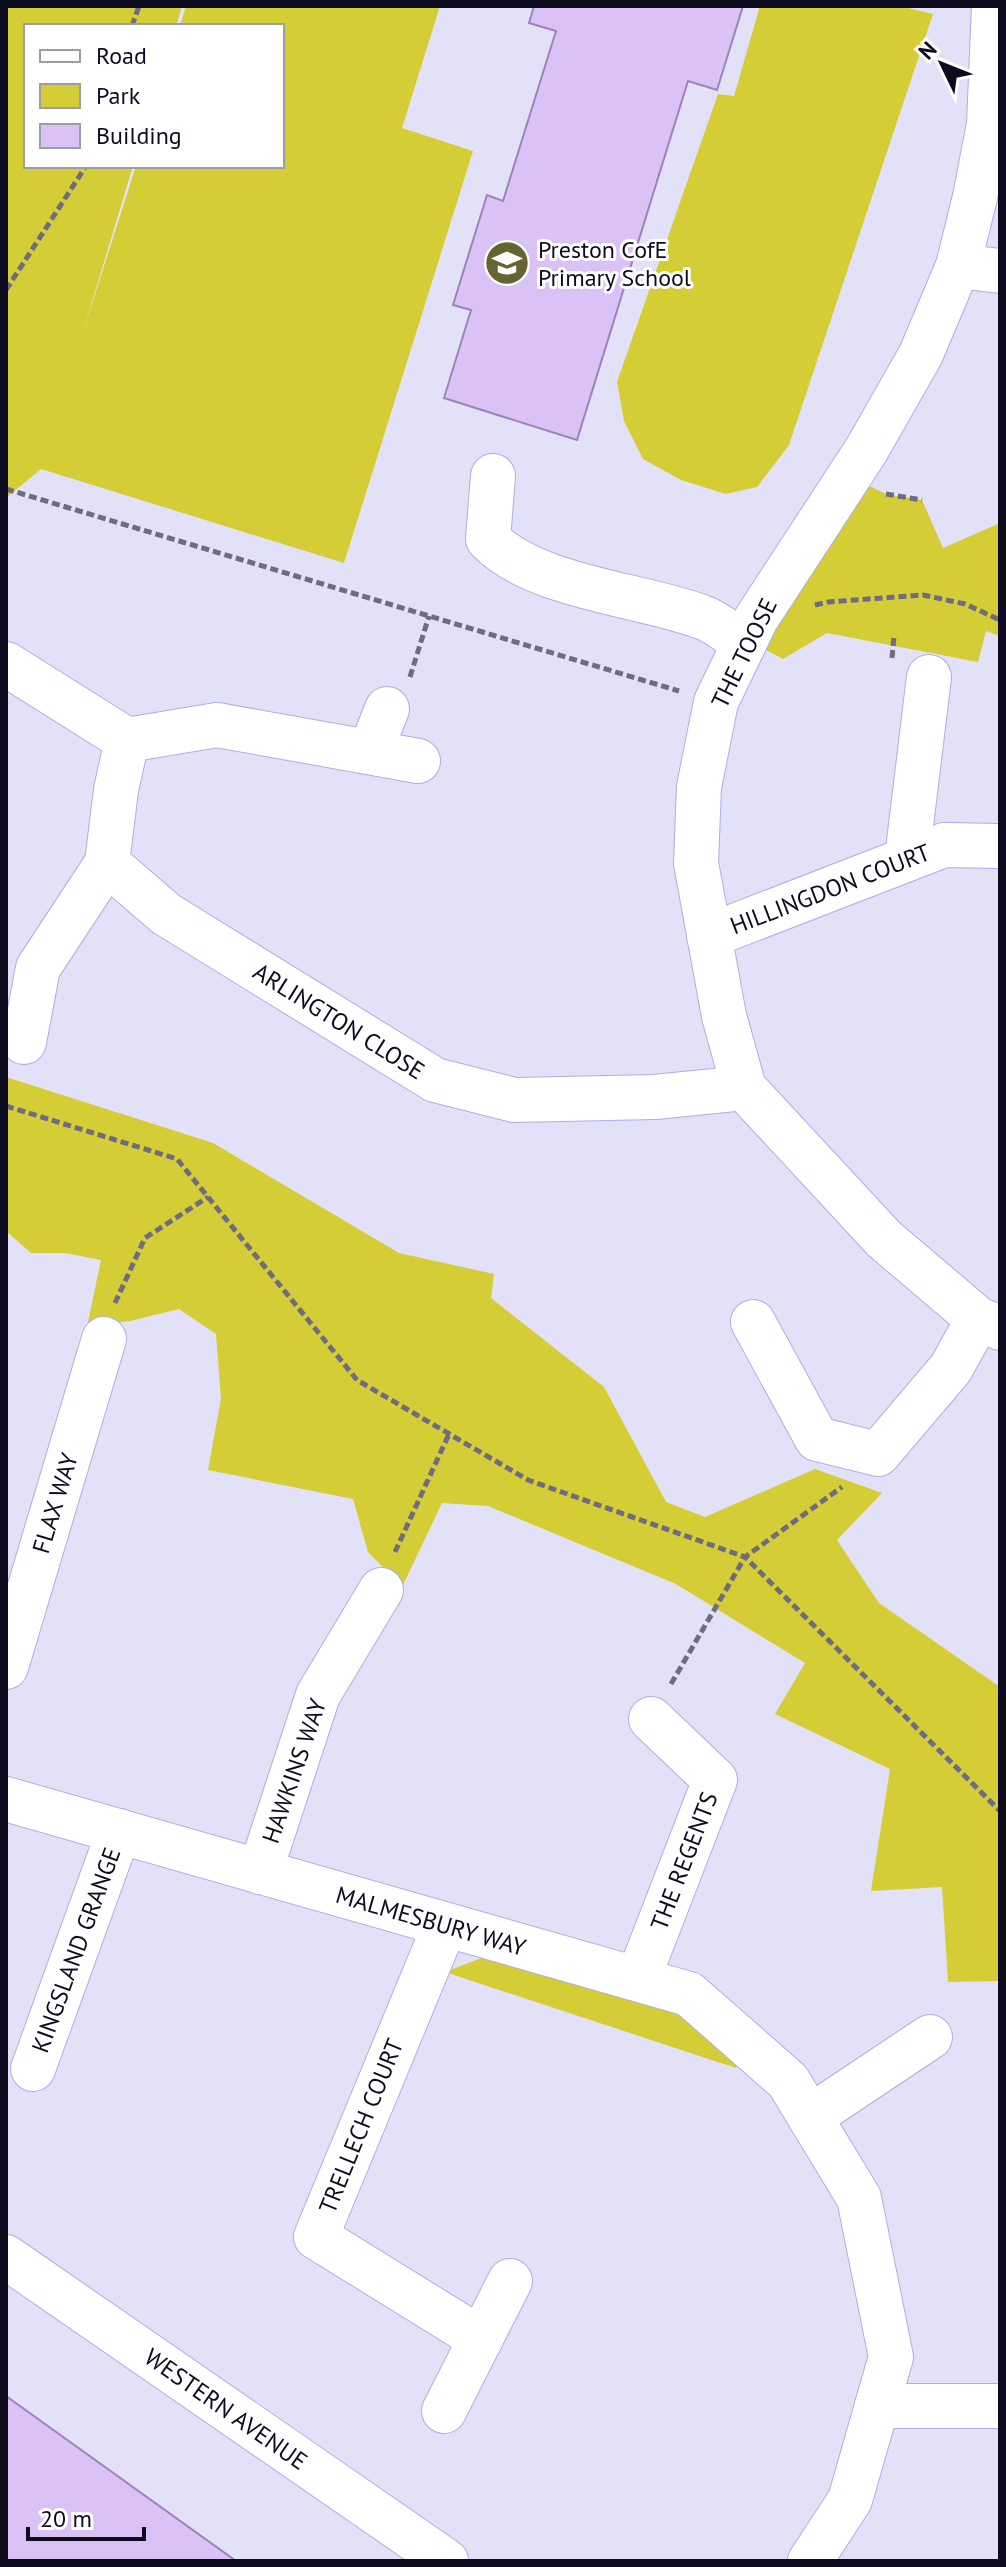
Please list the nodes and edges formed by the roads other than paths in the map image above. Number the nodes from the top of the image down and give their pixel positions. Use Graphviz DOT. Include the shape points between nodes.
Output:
graph roads {
  1 [pos="994,6"];
  2 [pos="979,269"];
  3 [pos="493,476"];
  4 [pos="750,631"];
  5 [pos="6,664"];
  6 [pos="929,677"];
  7 [pos="387,709"];
  8 [pos="127,740"];
  9 [pos="370,752"];
  10 [pos="418,761"];
  11 [pos="1000,846"];
  12 [pos="907,858"];
  13 [pos="107,863"];
  14 [pos="709,936"];
  15 [pos="22,978"];
  16 [pos="24,1042"];
  17 [pos="744,1088"];
  18 [pos="753,1322"];
  19 [pos="989,1323"];
  20 [pos="104,1339"];
  21 [pos="381,1590"];
  22 [pos="6,1667"];
  23 [pos="651,1719"];
  24 [pos="6,1799"];
  25 [pos="119,1831"];
  26 [pos="260,1872"];
  27 [pos="445,1925"];
  28 [pos="638,1979"];
  29 [pos="930,2037"];
  30 [pos="33,2069"];
  31 [pos="810,2117"];
  32 [pos="6,2257"];
  33 [pos="510,2281"];
  34 [pos="481,2339"];
  35 [pos="877,2406"];
  36 [pos="1000,2406"];
  37 [pos="444,2411"];
  38 [pos="446,2561"];
  39 [pos="810,2561"];
  1 -- 2 [label="street, THE TOOSE" via="989,124 975,197"];
  2 -- 4 [label="street, THE TOOSE"];
  3 -- 4 [label="street" via="488,539 503,555 619,596"];
  4 -- 14 [label="street, THE TOOSE" via="716,702 699,787 696,863"];
  5 -- 8 [label="street"];
  6 -- 12 [label="street"];
  7 -- 9 [label="street"];
  8 -- 9 [label="street" via="217,725"];
  8 -- 13 [label="street"];
  9 -- 10 [label="street"];
  11 -- 12 [label="street, HILLINGDON COURT" via="944,845"];
  12 -- 14 [label="street, HILLINGDON COURT"];
  13 -- 15 [label="street"];
  13 -- 17 [label="street, ARLINGTON CLOSE" via="166,914 435,1080 514,1100 655,1097"];
  14 -- 17 [label="street, THE TOOSE"];
  15 -- 16 [label="street"];
  17 -- 19 [label="street, THE TOOSE" via="884,1239"];
  18 -- 19 [label="street" via="817,1439 878,1454"];
  20 -- 22 [label="street, FLAX WAY"];
  21 -- 26 [label="street, HAWKINS WAY" via="318,1695"];
  23 -- 28 [label="street, THE REGENTS" via="715,1780"];
  24 -- 25 [label="street, MALMESBURY WAY"];
  25 -- 26 [label="street, MALMESBURY WAY"];
  25 -- 30 [label="street, KINGSLAND GRANGE"];
  26 -- 27 [label="street, MALMESBURY WAY"];
  27 -- 28 [label="street, MALMESBURY WAY"];
  27 -- 34 [label="street, TRELLECH COURT" via="316,2237"];
  28 -- 31 [label="street, MALMESBURY WAY" via="689,1994 788,2081"];
  29 -- 31 [label="street"];
  31 -- 35 [label="street, MALMESBURY WAY" via="859,2198 891,2357"];
  32 -- 38 [label="street, WESTERN AVENUE"];
  33 -- 34 [label="street"];
  34 -- 37 [label="street"];
  35 -- 36 [label="street"];
  35 -- 39 [label="street, MALMESBURY WAY" via="850,2500"];
}
